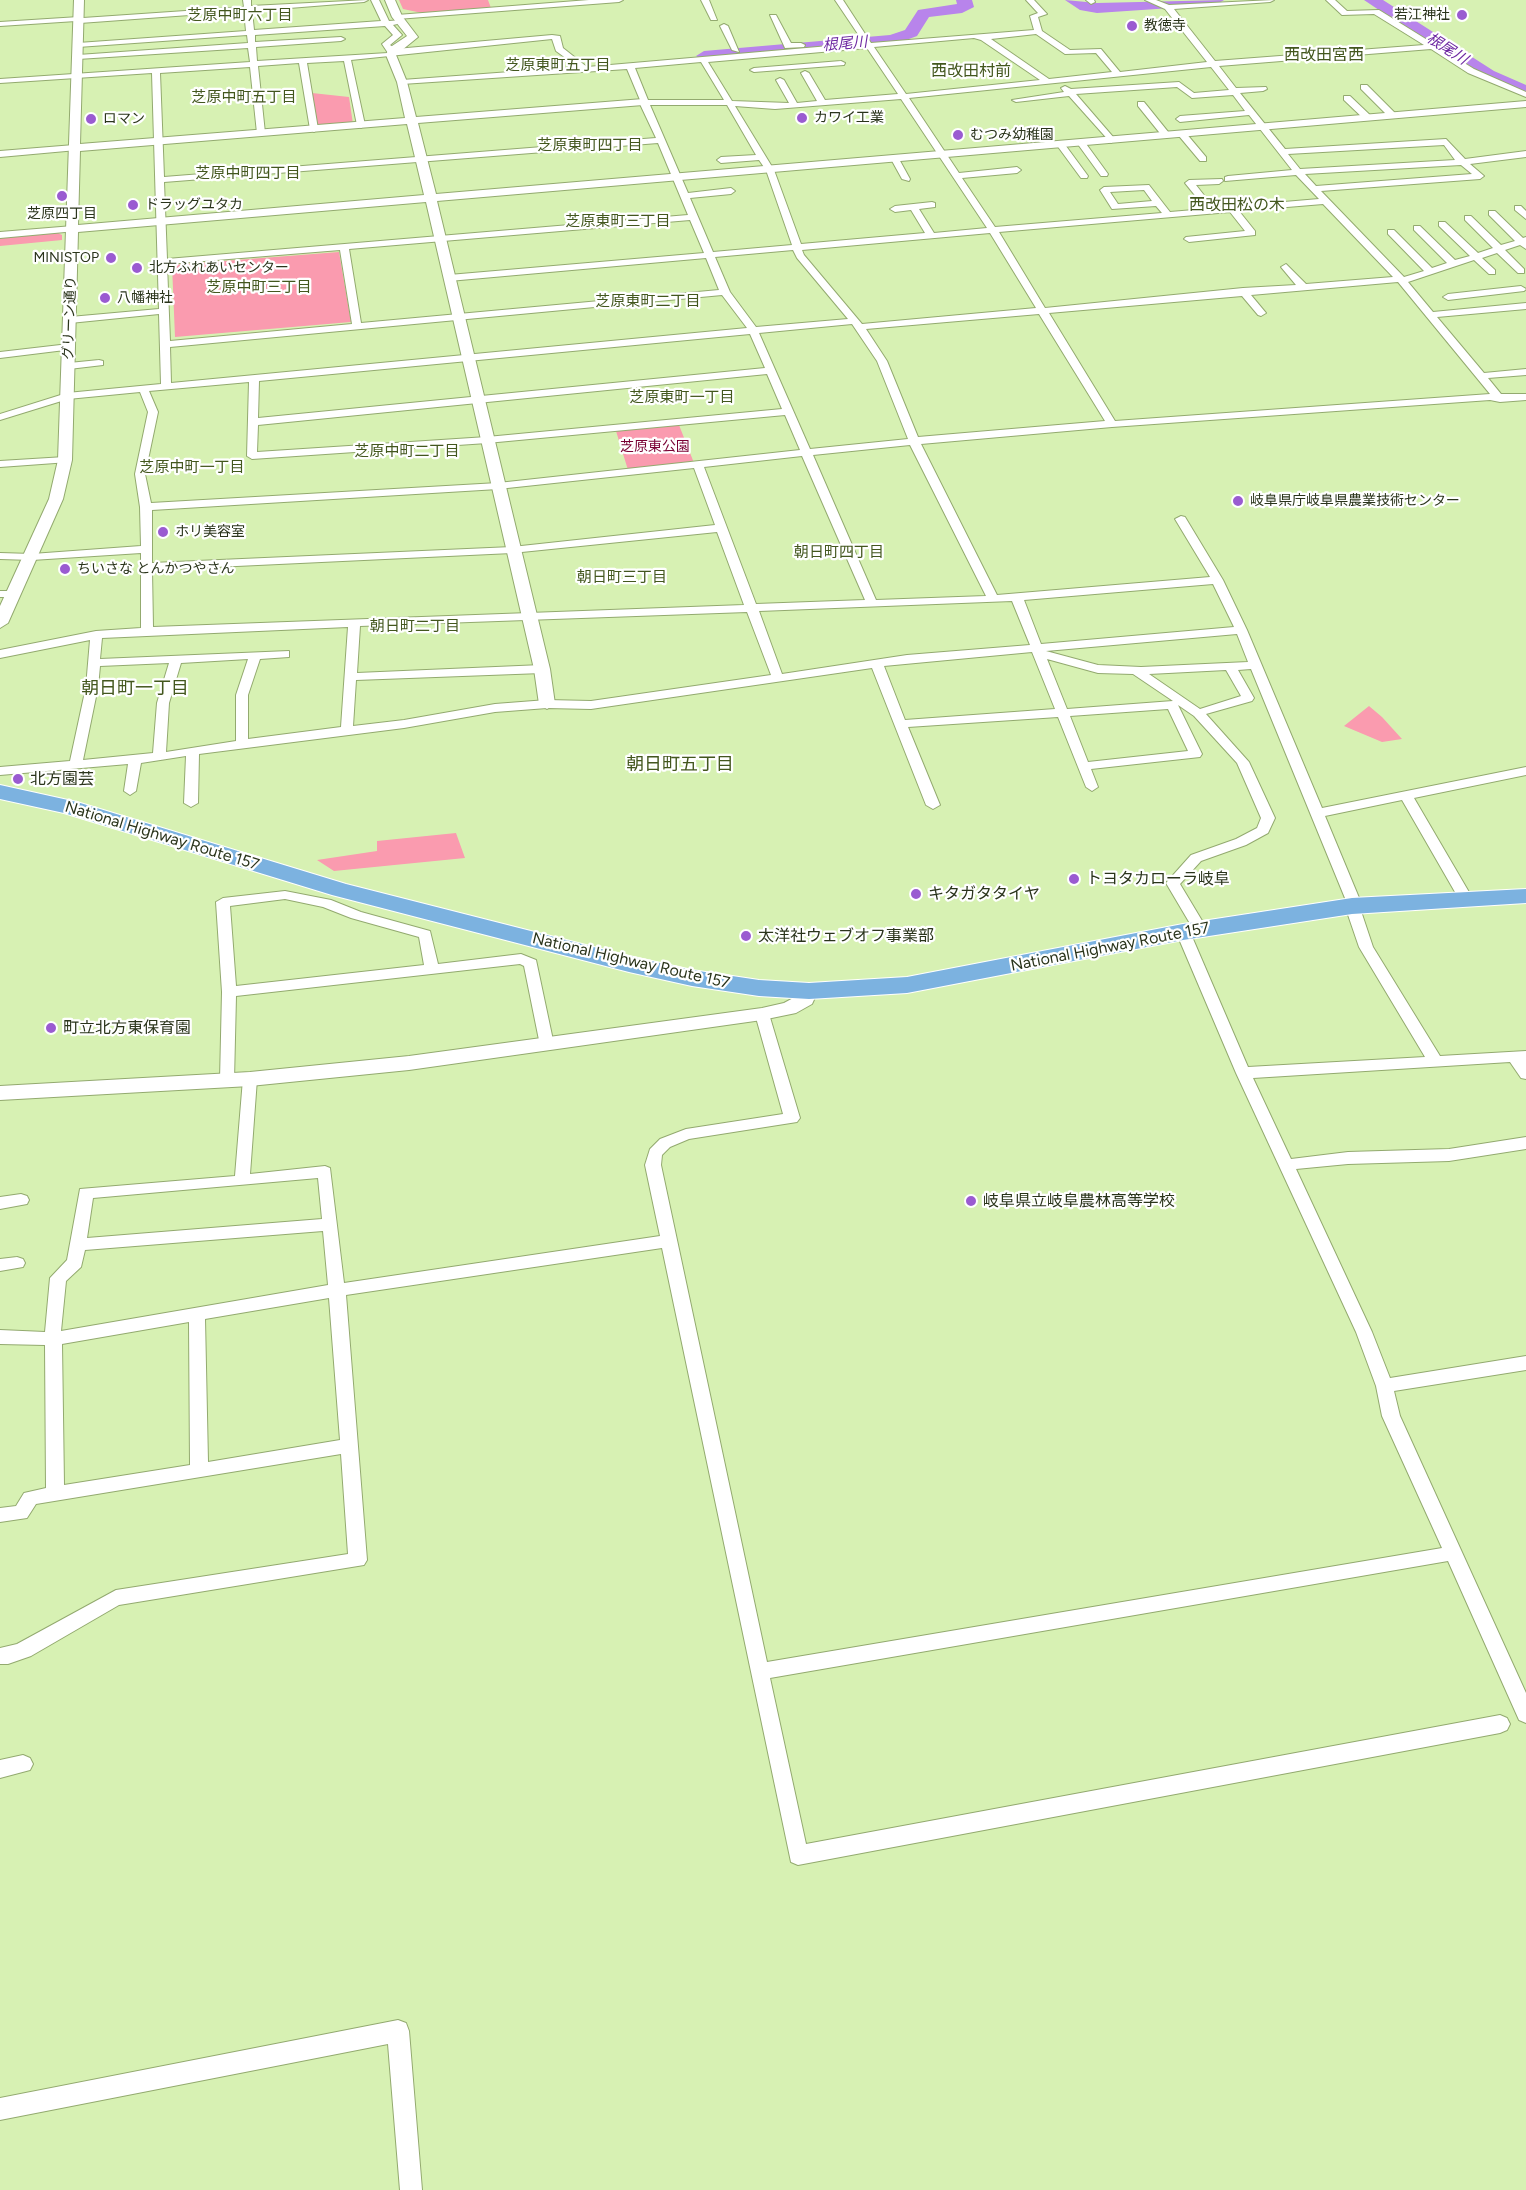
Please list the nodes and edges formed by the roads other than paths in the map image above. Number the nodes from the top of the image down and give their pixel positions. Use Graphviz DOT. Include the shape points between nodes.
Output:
graph roads {
  1 [pos="79,0"];
  2 [pos="364,0"];
  3 [pos="375,0"];
  4 [pos="390,0"];
  5 [pos="619,0"];
  6 [pos="705,0"];
  7 [pos="839,0"];
  8 [pos="1029,0"];
  9 [pos="1149,0"];
  10 [pos="1270,0"];
  11 [pos="1329,0"];
  12 [pos="578,2"];
  13 [pos="528,3"];
  14 [pos="247,5"];
  15 [pos="1168,7"];
  16 [pos="773,17"];
  17 [pos="714,18"];
  18 [pos="79,20"];
  19 [pos="395,20"];
  20 [pos="0,24"];
  21 [pos="724,26"];
  22 [pos="1038,32"];
  23 [pos="251,33"];
  24 [pos="984,38"];
  25 [pos="341,39"];
  26 [pos="868,42"];
  27 [pos="252,46"];
  28 [pos="788,46"];
  29 [pos="1432,47"];
  30 [pos="735,50"];
  31 [pos="802,50"];
  32 [pos="78,51"];
  33 [pos="718,51"];
  34 [pos="391,52"];
  35 [pos="347,58"];
  36 [pos="702,58"];
  37 [pos="303,61"];
  38 [pos="254,63"];
  39 [pos="841,63"];
  40 [pos="1213,64"];
  41 [pos="812,65"];
  42 [pos="630,66"];
  43 [pos="156,70"];
  44 [pos="754,70"];
  45 [pos="582,71"];
  46 [pos="805,74"];
  47 [pos="1119,75"];
  48 [pos="77,76"];
  49 [pos="780,80"];
  50 [pos="1050,80"];
  51 [pos="0,81"];
  52 [pos="402,82"];
  53 [pos="1364,87"];
  54 [pos="1263,89"];
  55 [pos="1233,92"];
  56 [pos="1071,93"];
  57 [pos="903,96"];
  58 [pos="1526,96"];
  59 [pos="1347,98"];
  60 [pos="1016,100"];
  61 [pos="644,102"];
  62 [pos="729,103"];
  63 [pos="822,103"];
  64 [pos="1141,104"];
  65 [pos="1526,104"];
  66 [pos="794,105"];
  67 [pos="1250,113"];
  68 [pos="1393,116"];
  69 [pos="1368,118"];
  70 [pos="1180,119"];
  71 [pos="411,120"];
  72 [pos="361,125"];
  73 [pos="1260,127"];
  74 [pos="314,129"];
  75 [pos="261,133"];
  76 [pos="1182,134"];
  77 [pos="1166,135"];
  78 [pos="659,140"];
  79 [pos="1111,140"];
  80 [pos="159,142"];
  81 [pos="1081,143"];
  82 [pos="1060,144"];
  83 [pos="74,148"];
  84 [pos="1281,152"];
  85 [pos="1454,153"];
  86 [pos="0,154"];
  87 [pos="943,154"];
  88 [pos="1526,154"];
  89 [pos="763,157"];
  90 [pos="420,158"];
  91 [pos="895,159"];
  92 [pos="1203,159"];
  93 [pos="721,160"];
  94 [pos="1463,161"];
  95 [pos="1290,162"];
  96 [pos="770,170"];
  97 [pos="1017,170"];
  98 [pos="1298,172"];
  99 [pos="1104,174"];
  100 [pos="957,176"];
  101 [pos="1084,176"];
  102 [pos="676,178"];
  103 [pos="906,179"];
  104 [pos="159,180"];
  105 [pos="1313,189"];
  106 [pos="731,191"];
  107 [pos="683,196"];
  108 [pos="431,199"];
  109 [pos="1324,201"];
  110 [pos="1158,203"];
  111 [pos="932,205"];
  112 [pos="914,208"];
  113 [pos="1518,208"];
  114 [pos="895,209"];
  115 [pos="1233,210"];
  116 [pos="1213,212"];
  117 [pos="1492,213"];
  118 [pos="1169,216"];
  119 [pos="1526,216"];
  120 [pos="692,217"];
  121 [pos="1468,218"];
  122 [pos="161,222"];
  123 [pos="1442,224"];
  124 [pos="1417,228"];
  125 [pos="73,229"];
  126 [pos="994,232"];
  127 [pos="1391,232"];
  128 [pos="0,236"];
  129 [pos="932,237"];
  130 [pos="439,238"];
  131 [pos="1189,239"];
  132 [pos="1525,243"];
  133 [pos="344,246"];
  134 [pos="797,247"];
  135 [pos="1500,249"];
  136 [pos="710,255"];
  137 [pos="1476,257"];
  138 [pos="162,262"];
  139 [pos="1453,264"];
  140 [pos="1286,267"];
  141 [pos="1521,271"];
  142 [pos="1430,272"];
  143 [pos="1492,272"];
  144 [pos="449,278"];
  145 [pos="1401,280"];
  146 [pos="1302,286"];
  147 [pos="1521,289"];
  148 [pos="725,291"];
  149 [pos="1243,291"];
  150 [pos="1472,294"];
  151 [pos="1448,297"];
  152 [pos="1526,306"];
  153 [pos="1041,310"];
  154 [pos="1487,310"];
  155 [pos="164,311"];
  156 [pos="1261,313"];
  157 [pos="1429,315"];
  158 [pos="459,316"];
  159 [pos="70,320"];
  160 [pos="857,324"];
  161 [pos="357,326"];
  162 [pos="753,330"];
  163 [pos="164,345"];
  164 [pos="69,347"];
  165 [pos="0,355"];
  166 [pos="468,358"];
  167 [pos="99,363"];
  168 [pos="69,366"];
  169 [pos="769,371"];
  170 [pos="1526,372"];
  171 [pos="1481,376"];
  172 [pos="254,378"];
  173 [pos="166,386"];
  174 [pos="143,388"];
  175 [pos="67,396"];
  176 [pos="1526,398"];
  177 [pos="479,399"];
  178 [pos="1500,399"];
  179 [pos="788,412"];
  180 [pos="0,417"];
  181 [pos="252,422"];
  182 [pos="1112,424"];
  183 [pos="488,440"];
  184 [pos="914,441"];
  185 [pos="807,453"];
  186 [pos="65,460"];
  187 [pos="0,464"];
  188 [pos="698,465"];
  189 [pos="498,486"];
  190 [pos="146,507"];
  191 [pos="1181,519"];
  192 [pos="721,528"];
  193 [pos="146,549"];
  194 [pos="512,550"];
  195 [pos="0,556"];
  196 [pos="32,557"];
  197 [pos="146,567"];
  198 [pos="1217,580"];
  199 [pos="0,594"];
  200 [pos="14,594"];
  201 [pos="1017,598"];
  202 [pos="993,599"];
  203 [pos="872,603"];
  204 [pos="750,608"];
  205 [pos="530,616"];
  206 [pos="0,623"];
  207 [pos="354,623"];
  208 [pos="1241,630"];
  209 [pos="147,631"];
  210 [pos="96,635"];
  211 [pos="1038,649"];
  212 [pos="0,654"];
  213 [pos="285,654"];
  214 [pos="255,655"];
  215 [pos="176,659"];
  216 [pos="94,663"];
  217 [pos="876,664"];
  218 [pos="1255,664"];
  219 [pos="1230,666"];
  220 [pos="542,669"];
  221 [pos="1136,671"];
  222 [pos="350,677"];
  223 [pos="778,679"];
  224 [pos="547,704"];
  225 [pos="1062,711"];
  226 [pos="1198,713"];
  227 [pos="901,724"];
  228 [pos="347,729"];
  229 [pos="242,744"];
  230 [pos="193,751"];
  231 [pos="159,756"];
  232 [pos="135,760"];
  233 [pos="76,765"];
  234 [pos="1083,766"];
  235 [pos="0,771"];
  236 [pos="1526,771"];
  237 [pos="1092,788"];
  238 [pos="130,791"];
  239 [pos="0,792"];
  240 [pos="1407,797"];
  241 [pos="191,803"];
  242 [pos="933,805"];
  243 [pos="1319,813"];
  244 [pos="1526,896"];
  245 [pos="1466,900"];
  246 [pos="1354,905"];
  247 [pos="1191,931"];
  248 [pos="432,970"];
  249 [pos="809,991"];
  250 [pos="229,992"];
  251 [pos="762,1014"];
  252 [pos="547,1045"];
  253 [pos="1520,1057"];
  254 [pos="1436,1062"];
  255 [pos="1243,1074"];
  256 [pos="1526,1074"];
  257 [pos="250,1079"];
  258 [pos="227,1080"];
  259 [pos="0,1093"];
  260 [pos="1526,1143"];
  261 [pos="1285,1165"];
  262 [pos="242,1181"];
  263 [pos="21,1200"];
  264 [pos="0,1203"];
  265 [pos="330,1224"];
  266 [pos="670,1241"];
  267 [pos="78,1245"];
  268 [pos="17,1263"];
  269 [pos="0,1265"];
  270 [pos="337,1290"];
  271 [pos="197,1314"];
  272 [pos="0,1337"];
  273 [pos="53,1339"];
  274 [pos="1526,1363"];
  275 [pos="1384,1386"];
  276 [pos="349,1446"];
  277 [pos="199,1471"];
  278 [pos="55,1494"];
  279 [pos="0,1515"];
  280 [pos="1443,1555"];
  281 [pos="0,1656"];
  282 [pos="759,1672"];
  283 [pos="1526,1714"];
  284 [pos="1500,1724"];
  285 [pos="23,1764"];
  286 [pos="0,1770"];
  287 [pos="0,2109"];
  288 [pos="411,2190"];
  1 -- 18 [label="street, グリーン通り"];
  2 -- 14 [label="street"];
  3 -- 19 [label="street" via="381,16"];
  4 -- 19 [label="street"];
  5 -- 12 [label="street"];
  6 -- 17 [label="street"];
  7 -- 26 [label="street"];
  8 -- 22 [label="street" via="1043,14 1034,16"];
  9 -- 15 [label="street"];
  10 -- 15 [label="street"];
  11 -- 29 [label="street" via="1345,14 1376,12"];
  12 -- 13 [label="street"];
  13 -- 19 [label="street"];
  14 -- 18 [label="street"];
  14 -- 23 [label="street"];
  15 -- 40 [label="street"];
  16 -- 28 [label="street"];
  18 -- 20 [label="street"];
  18 -- 32 [label="street, グリーン通り"];
  19 -- 23 [label="street"];
  19 -- 34 [label="street" via="413,37"];
  21 -- 30 [label="street"];
  22 -- 24 [label="street"];
  22 -- 47 [label="street" via="1068,52 1098,51"];
  23 -- 27 [label="street"];
  23 -- 32 [label="street"];
  24 -- 26 [label="street"];
  24 -- 50 [label="street"];
  25 -- 27 [label="street"];
  26 -- 28 [label="street"];
  26 -- 31 [label="street"];
  26 -- 57 [label="street"];
  27 -- 32 [label="street"];
  27 -- 38 [label="street"];
  28 -- 30 [label="street"];
  29 -- 40 [label="street"];
  29 -- 58 [label="street" via="1471,71"];
  30 -- 33 [label="street"];
  31 -- 36 [label="street"];
  31 -- 41 [label="street"];
  32 -- 48 [label="street, グリーン通り"];
  34 -- 35 [label="street"];
  34 -- 45 [label="street" via="552,37 557,38 560,49"];
  34 -- 52 [label="street"];
  35 -- 37 [label="street"];
  35 -- 72 [label="street"];
  36 -- 42 [label="street"];
  36 -- 62 [label="street"];
  37 -- 38 [label="street"];
  37 -- 74 [label="street"];
  38 -- 43 [label="street"];
  38 -- 75 [label="street"];
  39 -- 41 [label="street"];
  40 -- 47 [label="street"];
  40 -- 55 [label="street"];
  41 -- 44 [label="street"];
  42 -- 45 [label="street"];
  42 -- 61 [label="street"];
  43 -- 48 [label="street"];
  43 -- 80 [label="street"];
  45 -- 52 [label="street"];
  46 -- 63 [label="street"];
  47 -- 50 [label="street"];
  48 -- 51 [label="street"];
  48 -- 83 [label="street, グリーン通り"];
  49 -- 66 [label="street"];
  50 -- 56 [label="street"];
  50 -- 57 [label="street"];
  52 -- 71 [label="street"];
  53 -- 68 [label="street"];
  54 -- 55 [label="street"];
  55 -- 56 [label="street" via="1192,96 1179,84"];
  55 -- 67 [label="street"];
  56 -- 60 [label="street"];
  56 -- 79 [label="street"];
  57 -- 63 [label="street"];
  57 -- 87 [label="street"];
  59 -- 69 [label="street"];
  61 -- 62 [label="street"];
  61 -- 71 [label="street"];
  61 -- 78 [label="street"];
  62 -- 66 [label="street"];
  62 -- 89 [label="street"];
  63 -- 66 [label="street"];
  64 -- 77 [label="street"];
  65 -- 68 [label="street"];
  67 -- 70 [label="street"];
  67 -- 73 [label="street"];
  68 -- 69 [label="street"];
  69 -- 73 [label="street"];
  71 -- 72 [label="street"];
  71 -- 90 [label="street"];
  72 -- 74 [label="street"];
  73 -- 76 [label="street"];
  73 -- 84 [label="street"];
  74 -- 75 [label="street"];
  75 -- 80 [label="street"];
  76 -- 77 [label="street"];
  76 -- 92 [label="street"];
  77 -- 79 [label="street"];
  78 -- 90 [label="street"];
  78 -- 102 [label="street"];
  79 -- 81 [label="street"];
  80 -- 83 [label="street"];
  80 -- 104 [label="street"];
  81 -- 82 [label="street"];
  81 -- 99 [label="street"];
  82 -- 87 [label="street"];
  82 -- 101 [label="street"];
  83 -- 86 [label="street"];
  83 -- 125 [label="street, グリーン通り"];
  84 -- 85 [label="street" via="1446,142"];
  84 -- 95 [label="street"];
  85 -- 94 [label="street"];
  85 -- 95 [label="street"];
  87 -- 91 [label="street"];
  87 -- 100 [label="street"];
  88 -- 94 [label="street"];
  89 -- 93 [label="street"];
  89 -- 96 [label="street"];
  90 -- 104 [label="street"];
  90 -- 108 [label="street"];
  91 -- 96 [label="street"];
  91 -- 103 [label="street"];
  94 -- 98 [label="street"];
  94 -- 105 [label="street" via="1480,176"];
  95 -- 98 [label="street"];
  96 -- 102 [label="street"];
  96 -- 134 [label="street"];
  97 -- 100 [label="street"];
  98 -- 105 [label="street"];
  98 -- 116 [label="street" via="1189,183"];
  100 -- 126 [label="street"];
  102 -- 107 [label="street"];
  102 -- 108 [label="street"];
  104 -- 122 [label="street"];
  105 -- 109 [label="street"];
  106 -- 107 [label="street"];
  107 -- 120 [label="street"];
  108 -- 122 [label="street"];
  108 -- 130 [label="street"];
  109 -- 115 [label="street"];
  109 -- 145 [label="street"];
  110 -- 110 [label="street" via="1146,187 1104,190 1115,207"];
  110 -- 118 [label="street"];
  111 -- 112 [label="street"];
  112 -- 114 [label="street"];
  112 -- 129 [label="street"];
  113 -- 119 [label="street"];
  115 -- 116 [label="street"];
  115 -- 131 [label="street" via="1252,233"];
  116 -- 118 [label="street"];
  117 -- 132 [label="street"];
  118 -- 126 [label="street"];
  120 -- 130 [label="street"];
  120 -- 136 [label="street"];
  121 -- 135 [label="street"];
  122 -- 125 [label="street"];
  122 -- 138 [label="street"];
  123 -- 137 [label="street"];
  124 -- 139 [label="street"];
  125 -- 128 [label="street"];
  125 -- 159 [label="street, グリーン通り"];
  126 -- 129 [label="street"];
  126 -- 153 [label="street"];
  127 -- 142 [label="street"];
  129 -- 134 [label="street"];
  130 -- 133 [label="street"];
  130 -- 144 [label="street"];
  132 -- 135 [label="street"];
  133 -- 138 [label="street"];
  133 -- 161 [label="street"];
  134 -- 136 [label="street"];
  134 -- 160 [label="street" via="800,256"];
  135 -- 137 [label="street"];
  135 -- 141 [label="street"];
  136 -- 144 [label="street"];
  136 -- 148 [label="street"];
  137 -- 139 [label="street"];
  137 -- 143 [label="street"];
  138 -- 155 [label="street"];
  139 -- 142 [label="street"];
  140 -- 146 [label="street"];
  142 -- 145 [label="street"];
  144 -- 158 [label="street"];
  145 -- 146 [label="street"];
  145 -- 157 [label="street"];
  146 -- 149 [label="street"];
  147 -- 150 [label="street"];
  148 -- 158 [label="street"];
  148 -- 162 [label="street"];
  149 -- 153 [label="street"];
  149 -- 156 [label="street"];
  150 -- 151 [label="street"];
  150 -- 154 [label="street"];
  152 -- 154 [label="street"];
  153 -- 160 [label="street"];
  153 -- 182 [label="street"];
  154 -- 157 [label="street"];
  155 -- 159 [label="street"];
  155 -- 163 [label="street"];
  157 -- 171 [label="street"];
  158 -- 161 [label="street"];
  158 -- 166 [label="street"];
  159 -- 164 [label="street, グリーン通り"];
  160 -- 162 [label="street"];
  160 -- 184 [label="street" via="882,361"];
  161 -- 163 [label="street"];
  162 -- 166 [label="street"];
  162 -- 169 [label="street"];
  163 -- 173 [label="street"];
  164 -- 165 [label="street"];
  164 -- 168 [label="street, グリーン通り"];
  166 -- 172 [label="street"];
  166 -- 177 [label="street"];
  167 -- 168 [label="street"];
  168 -- 175 [label="street, グリーン通り"];
  169 -- 177 [label="street"];
  169 -- 179 [label="street"];
  170 -- 171 [label="street"];
  171 -- 178 [label="street"];
  172 -- 173 [label="street"];
  172 -- 181 [label="street"];
  173 -- 174 [label="street"];
  174 -- 175 [label="street"];
  174 -- 190 [label="street" via="153,412 140,474"];
  175 -- 180 [label="street"];
  175 -- 186 [label="street, グリーン通り"];
  176 -- 178 [label="street"];
  177 -- 181 [label="street"];
  177 -- 183 [label="street"];
  178 -- 182 [label="street"];
  179 -- 183 [label="street"];
  179 -- 185 [label="street"];
  181 -- 183 [label="street" via="252,456"];
  182 -- 184 [label="street"];
  183 -- 189 [label="street"];
  184 -- 185 [label="street"];
  184 -- 202 [label="street"];
  185 -- 188 [label="street"];
  185 -- 203 [label="street"];
  186 -- 187 [label="street"];
  186 -- 196 [label="street, グリーン通り" via="56,500"];
  188 -- 189 [label="street"];
  188 -- 192 [label="street"];
  189 -- 190 [label="street"];
  189 -- 194 [label="street"];
  190 -- 193 [label="street"];
  191 -- 198 [label="street"];
  192 -- 194 [label="street"];
  192 -- 204 [label="street"];
  193 -- 196 [label="street"];
  193 -- 197 [label="street"];
  194 -- 197 [label="street"];
  194 -- 205 [label="street"];
  195 -- 196 [label="street"];
  196 -- 200 [label="street, グリーン通り"];
  197 -- 209 [label="street"];
  198 -- 201 [label="street"];
  198 -- 208 [label="street"];
  199 -- 200 [label="street"];
  200 -- 206 [label="street, グリーン通り"];
  201 -- 202 [label="street"];
  201 -- 211 [label="street"];
  202 -- 203 [label="street"];
  203 -- 204 [label="street"];
  204 -- 205 [label="street"];
  204 -- 223 [label="street"];
  205 -- 207 [label="street"];
  205 -- 220 [label="street"];
  207 -- 209 [label="street"];
  207 -- 222 [label="street"];
  208 -- 211 [label="street"];
  208 -- 218 [label="street"];
  209 -- 210 [label="street"];
  210 -- 212 [label="street"];
  210 -- 216 [label="street"];
  211 -- 217 [label="street"];
  211 -- 221 [label="street" via="1070,663"];
  211 -- 225 [label="street"];
  213 -- 214 [label="street"];
  214 -- 215 [label="street"];
  214 -- 229 [label="street" via="242,695"];
  215 -- 216 [label="street"];
  215 -- 231 [label="street" via="163,703"];
  216 -- 233 [label="street"];
  217 -- 223 [label="street"];
  217 -- 227 [label="street"];
  218 -- 219 [label="street"];
  218 -- 243 [label="street"];
  219 -- 221 [label="street"];
  219 -- 226 [label="street" via="1248,698"];
  220 -- 222 [label="street"];
  220 -- 224 [label="street"];
  221 -- 226 [label="street"];
  222 -- 228 [label="street"];
  223 -- 224 [label="street" via="591,705"];
  224 -- 228 [label="street"];
  225 -- 227 [label="street"];
  225 -- 234 [label="street"];
  225 -- 234 [label="street" via="1172,705 1196,754"];
  226 -- 247 [label="street" via="1243,762 1268,818 1263,830 1196,858 1173,883"];
  227 -- 242 [label="street"];
  228 -- 229 [label="street"];
  229 -- 230 [label="street"];
  230 -- 231 [label="street"];
  230 -- 241 [label="street"];
  231 -- 232 [label="street"];
  232 -- 233 [label="street"];
  232 -- 238 [label="street"];
  233 -- 235 [label="street"];
  234 -- 237 [label="street"];
  236 -- 240 [label="street"];
  239 -- 249 [label="highway, National Highway Route 157" via="69,807 340,890 628,964 759,988"];
  240 -- 243 [label="street"];
  240 -- 245 [label="street"];
  243 -- 246 [label="street"];
  244 -- 245 [label="highway, National Highway Route 157"];
  245 -- 246 [label="highway, National Highway Route 157"];
  246 -- 247 [label="highway, National Highway Route 157"];
  246 -- 254 [label="street" via="1366,947"];
  247 -- 249 [label="highway, National Highway Route 157" via="907,985"];
  247 -- 255 [label="street"];
  248 -- 250 [label="street"];
  248 -- 250 [label="street" via="425,934 326,903 275,896 223,902"];
  248 -- 252 [label="street" via="521,959 531,963"];
  249 -- 251 [label="street" via="805,1000 789,1008"];
  250 -- 258 [label="street"];
  251 -- 252 [label="street"];
  251 -- 266 [label="street" via="792,1118 686,1134 665,1143 655,1153 653,1165"];
  252 -- 257 [label="street"];
  253 -- 254 [label="street"];
  253 -- 256 [label="street"];
  254 -- 255 [label="street"];
  255 -- 261 [label="street"];
  257 -- 258 [label="street"];
  257 -- 262 [label="street"];
  258 -- 259 [label="street"];
  260 -- 261 [label="street" via="1449,1155 1348,1158"];
  261 -- 275 [label="street" via="1364,1332"];
  262 -- 265 [label="street" via="324,1172"];
  262 -- 267 [label="street" via="86,1193"];
  263 -- 264 [label="street"];
  265 -- 267 [label="street"];
  265 -- 270 [label="street"];
  266 -- 270 [label="street"];
  266 -- 282 [label="street"];
  267 -- 273 [label="street" via="75,1263 58,1278"];
  268 -- 269 [label="street"];
  270 -- 271 [label="street"];
  270 -- 276 [label="street"];
  271 -- 273 [label="street"];
  271 -- 277 [label="street"];
  272 -- 273 [label="street"];
  273 -- 278 [label="street"];
  274 -- 275 [label="street"];
  275 -- 283 [label="street" via="1391,1416"];
  276 -- 277 [label="street"];
  276 -- 281 [label="street" via="358,1560 116,1598 24,1650"];
  277 -- 278 [label="street"];
  278 -- 279 [label="street" via="30,1498 21,1513"];
  280 -- 282 [label="street"];
  282 -- 284 [label="street" via="798,1855"];
  285 -- 286 [label="street"];
  287 -- 288 [label="street" via="398,2031"];
}
